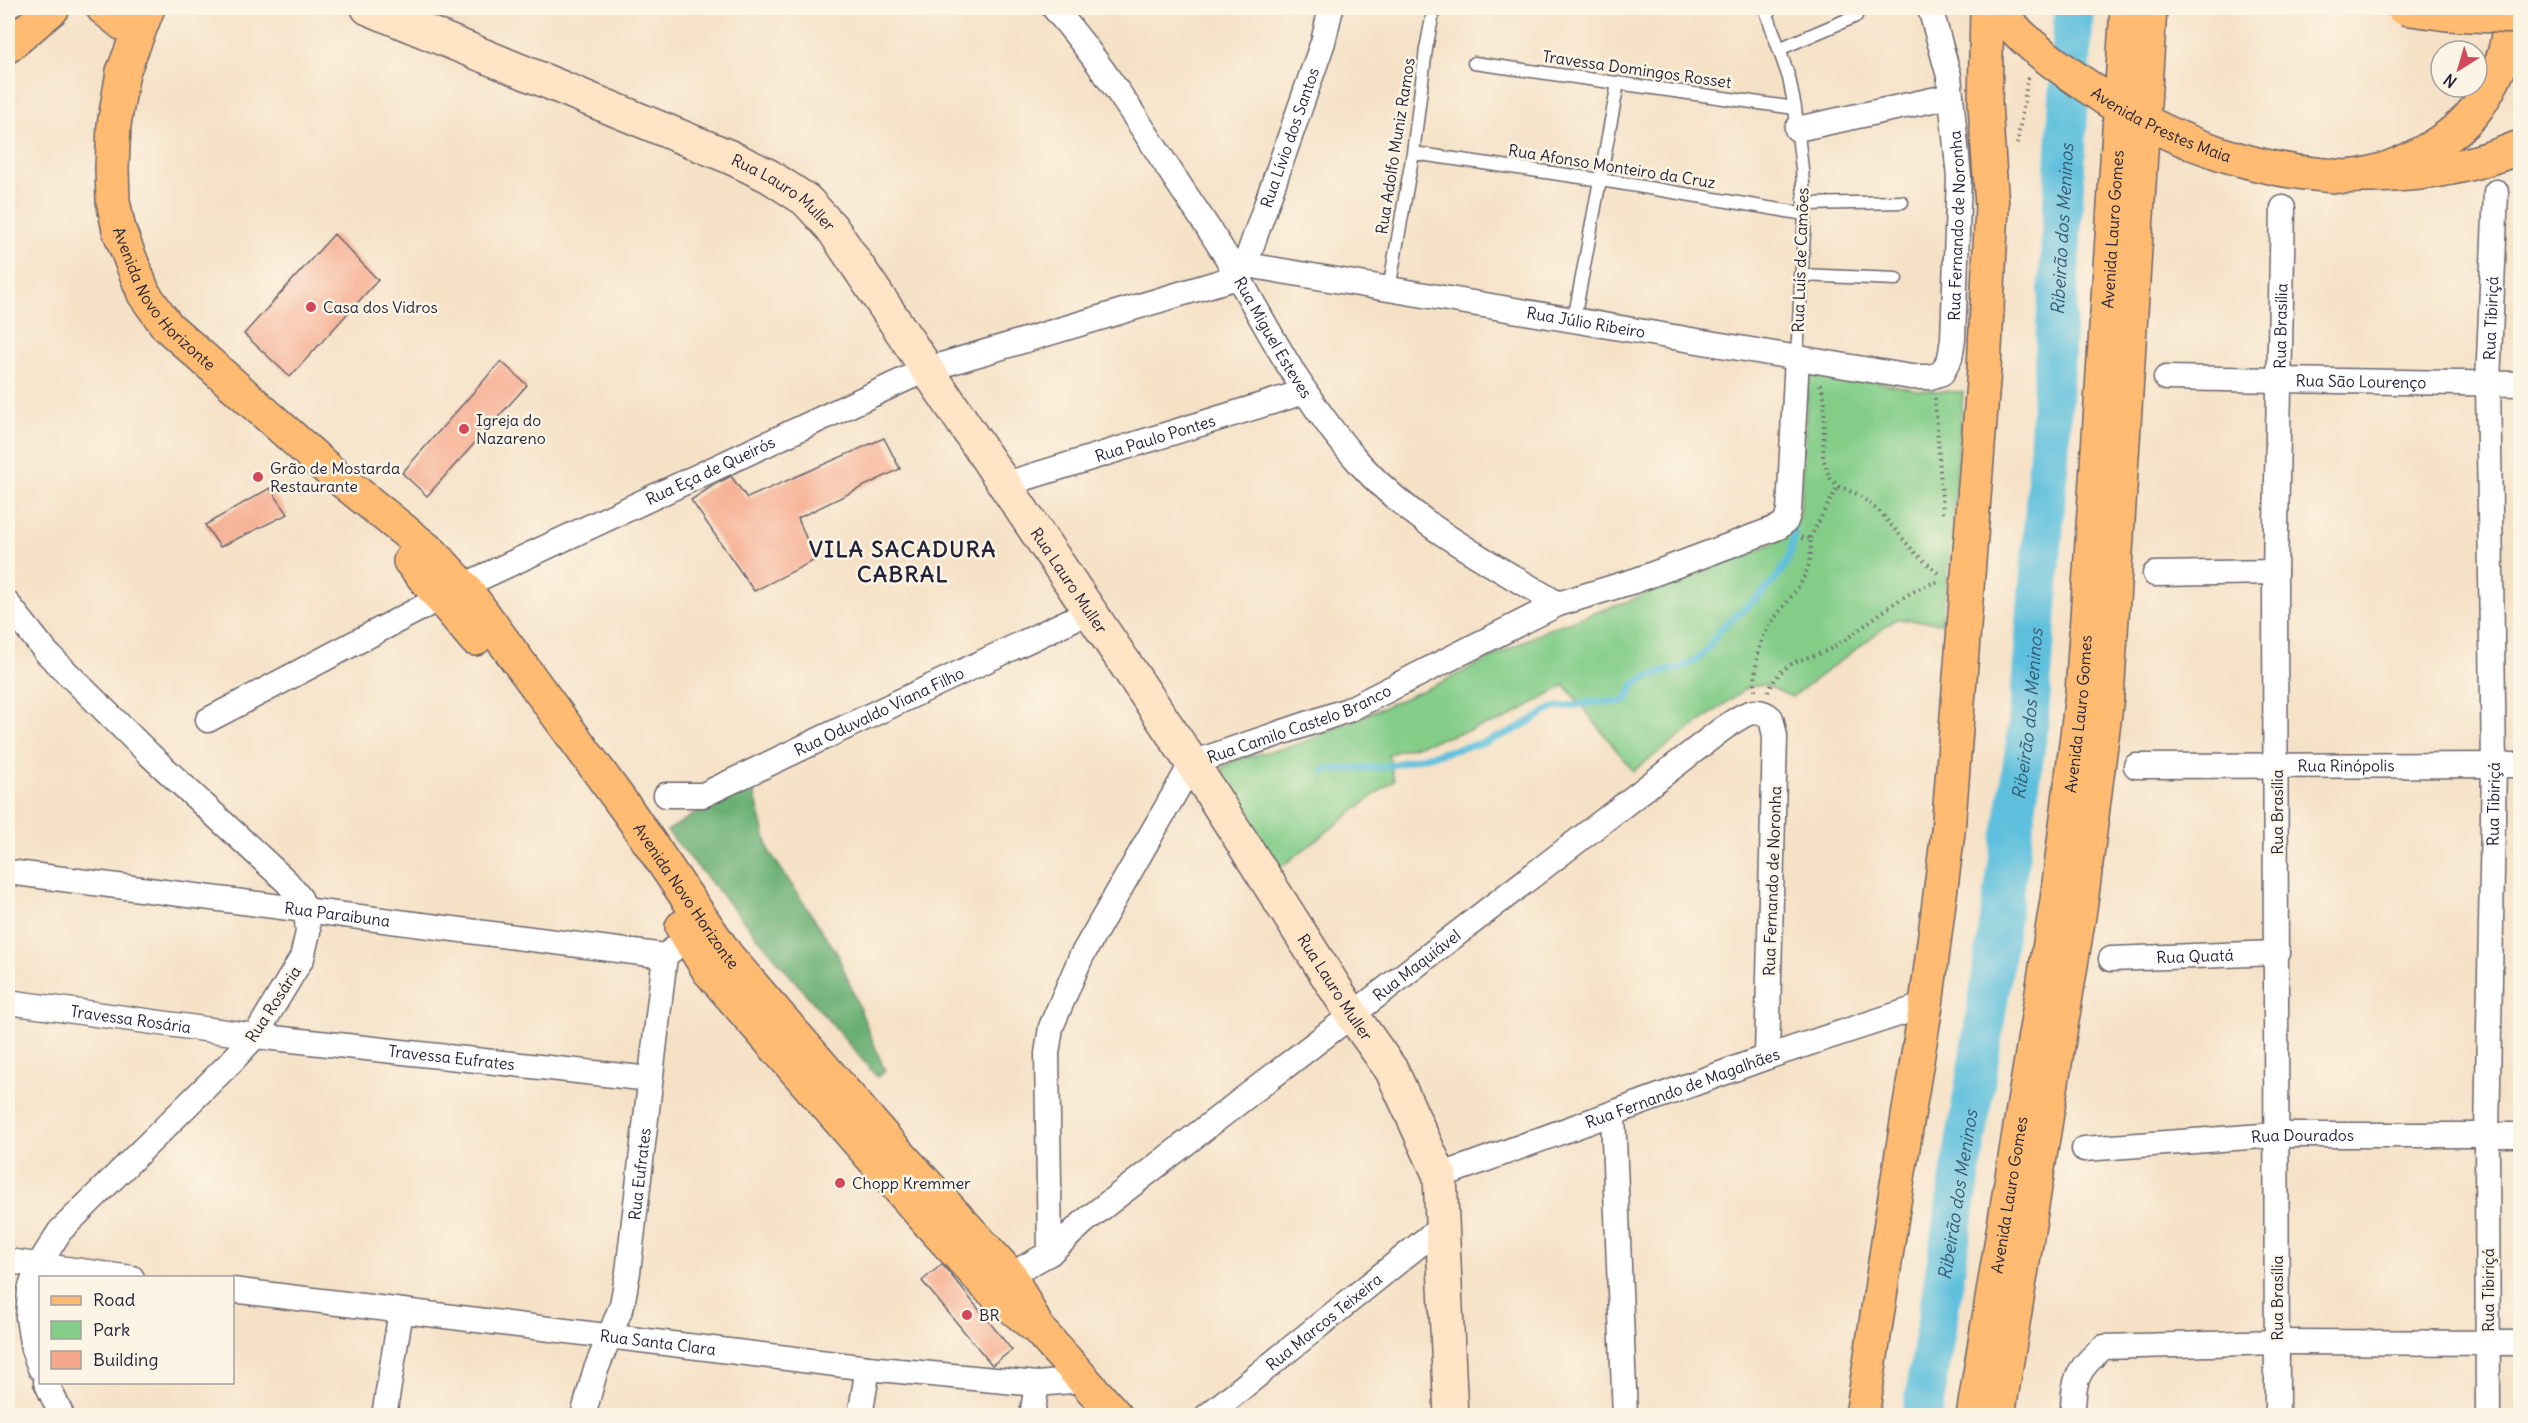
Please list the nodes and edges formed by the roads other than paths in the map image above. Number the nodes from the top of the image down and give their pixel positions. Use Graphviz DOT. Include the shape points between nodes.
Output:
graph roads {
  1 [pos="53,8"];
  2 [pos="368,8"];
  3 [pos="1054,8"];
  4 [pos="1331,8"];
  5 [pos="1434,8"];
  6 [pos="1765,8"];
  7 [pos="1930,8"];
  8 [pos="1987,8"];
  9 [pos="1996,8"];
  10 [pos="2127,8"];
  11 [pos="2151,8"];
  12 [pos="2403,8"];
  13 [pos="2508,8"];
  14 [pos="125,12"];
  15 [pos="1856,16"];
  16 [pos="2520,17"];
  17 [pos="8,46"];
  18 [pos="2035,48"];
  19 [pos="1779,49"];
  20 [pos="1474,63"];
  21 [pos="1618,83"];
  22 [pos="1951,96"];
  23 [pos="1985,104"];
  24 [pos="2133,115"];
  25 [pos="1796,118"];
  26 [pos="2520,147"];
  27 [pos="1413,153"];
  28 [pos="2356,176"];
  29 [pos="1601,180"];
  30 [pos="2496,192"];
  31 [pos="1902,202"];
  32 [pos="2283,208"];
  33 [pos="1804,209"];
  34 [pos="1237,268"];
  35 [pos="1800,275"];
  36 [pos="1896,279"];
  37 [pos="1389,289"];
  38 [pos="1574,320"];
  39 [pos="1802,358"];
  40 [pos="925,370"];
  41 [pos="1937,375"];
  42 [pos="2166,378"];
  43 [pos="2278,380"];
  44 [pos="2488,383"];
  45 [pos="2520,384"];
  46 [pos="1304,392"];
  47 [pos="1006,484"];
  48 [pos="1788,517"];
  49 [pos="2275,572"];
  50 [pos="2155,574"];
  51 [pos="452,592"];
  52 [pos="8,604"];
  53 [pos="1558,604"];
  54 [pos="1090,611"];
  55 [pos="1758,712"];
  56 [pos="208,720"];
  57 [pos="1192,764"];
  58 [pos="2494,765"];
  59 [pos="2520,765"];
  60 [pos="2136,766"];
  61 [pos="2277,766"];
  62 [pos="666,795"];
  63 [pos="8,872"];
  64 [pos="306,911"];
  65 [pos="677,946"];
  66 [pos="2278,953"];
  67 [pos="2111,959"];
  68 [pos="8,1002"];
  69 [pos="1926,1005"];
  70 [pos="1353,1016"];
  71 [pos="255,1036"];
  72 [pos="1767,1057"];
  73 [pos="650,1079"];
  74 [pos="1613,1114"];
  75 [pos="2276,1135"];
  76 [pos="2487,1135"];
  77 [pos="2520,1135"];
  78 [pos="2084,1149"];
  79 [pos="1440,1176"];
  80 [pos="1441,1227"];
  81 [pos="1050,1253"];
  82 [pos="8,1262"];
  83 [pos="38,1266"];
  84 [pos="116,1276"];
  85 [pos="999,1281"];
  86 [pos="234,1290"];
  87 [pos="401,1311"];
  88 [pos="608,1335"];
  89 [pos="2278,1342"];
  90 [pos="2520,1343"];
  91 [pos="2489,1344"];
  92 [pos="39,1365"];
  93 [pos="868,1368"];
  94 [pos="1083,1380"];
  95 [pos="46,1384"];
  96 [pos="1037,1384"];
  97 [pos="62,1416"];
  98 [pos="384,1416"];
  99 [pos="583,1416"];
  100 [pos="860,1416"];
  101 [pos="1032,1416"];
  102 [pos="1116,1416"];
  103 [pos="1207,1416"];
  104 [pos="1451,1416"];
  105 [pos="1625,1416"];
  106 [pos="1862,1416"];
  107 [pos="1973,1416"];
  108 [pos="1998,1416"];
  109 [pos="2073,1416"];
  110 [pos="2277,1416"];
  111 [pos="2488,1416"];
  1 -- 17 [label="main road"];
  2 -- 40 [label="street, Rua Lauro Muller" via="730,157 806,200 832,228"];
  3 -- 34 [label="street, Rua Miguel Esteves" via="1119,91"];
  4 -- 34 [label="street, Rua Lívio dos Santos" via="1316,62"];
  5 -- 27 [label="lane, Rua Adolfo Muniz Ramos"];
  6 -- 19 [label="lane, Rua Luís de Camões"];
  7 -- 22 [label="street, Rua Fernando de Noronha" via="1946,58"];
  8 -- 23 [label="main road"];
  9 -- 18 [label="main road, Avenida Prestes Maia"];
  10 -- 24 [label="main road, Avenida Lauro Gomes"];
  11 -- 24 [label="main road, Avenida Lauro Gomes"];
  12 -- 16 [label="main road, bridge"];
  13 -- 28 [label="main road" via="2508,37 2498,75 2456,132 2396,164"];
  14 -- 51 [label="main road, Avenida Novo Horizonte" via="123,72 114,125 113,201 119,230 144,294 167,326 330,471"];
  15 -- 19 [label="lane"];
  18 -- 23 [label="main road" via="2013,55 1994,82"];
  18 -- 24 [label="main road, Avenida Prestes Maia"];
  19 -- 25 [label="lane, Rua Luís de Camões"];
  20 -- 21 [label="lane, Travessa Domingos Rosset"];
  21 -- 25 [label="lane, Travessa Domingos Rosset"];
  21 -- 29 [label="lane"];
  22 -- 25 [label="street"];
  22 -- 41 [label="street, Rua Fernando de Noronha" via="1959,177 1953,339 1950,358"];
  23 -- 69 [label="main road" via="1992,207 1984,369 1948,832"];
  24 -- 28 [label="main road, Avenida Prestes Maia" via="2181,138 2241,159 2309,174"];
  24 -- 107 [label="main road, Avenida Lauro Gomes" via="2073,786"];
  24 -- 108 [label="main road, Avenida Lauro Gomes" via="2107,697 2055,1071"];
  25 -- 33 [label="lane, Rua Luís de Camões"];
  26 -- 28 [label="main road, Avenida Prestes Maia" via="2450,169 2409,176"];
  27 -- 29 [label="lane, Rua Afonso Monteiro da Cruz"];
  27 -- 37 [label="lane, Rua Adolfo Muniz Ramos"];
  29 -- 33 [label="lane, Rua Afonso Monteiro da Cruz"];
  29 -- 38 [label="lane"];
  30 -- 44 [label="street, Rua Tibiriçá"];
  31 -- 33 [label="lane, Rua Afonso Monteiro da Cruz"];
  32 -- 43 [label="street, Rua Brasília"];
  33 -- 35 [label="lane, Rua Luís de Camões"];
  34 -- 37 [label="street, Rua Júlio Ribeiro"];
  34 -- 40 [label="street, Rua Eça de Queirós"];
  34 -- 46 [label="street, Rua Miguel Esteves"];
  35 -- 36 [label="lane"];
  35 -- 39 [label="lane, Rua Luís de Camões"];
  37 -- 38 [label="street, Rua Júlio Ribeiro"];
  38 -- 39 [label="street, Rua Júlio Ribeiro"];
  39 -- 41 [label="street, Rua Júlio Ribeiro" via="1911,376"];
  39 -- 48 [label="street, Rua Luís de Camões"];
  40 -- 47 [label="street, Rua Lauro Muller"];
  40 -- 51 [label="street, Rua Eça de Queirós"];
  42 -- 43 [label="street, Rua São Lourenço"];
  43 -- 44 [label="street, Rua São Lourenço"];
  43 -- 49 [label="street, Rua Brasília"];
  44 -- 45 [label="street, Rua São Lourenço"];
  44 -- 58 [label="street, Rua Tibiriçá"];
  46 -- 47 [label="street, Rua Paulo Pontes"];
  46 -- 53 [label="street, Rua Miguel Esteves" via="1327,427 1364,468 1421,518"];
  47 -- 54 [label="street, Rua Lauro Muller"];
  48 -- 53 [label="street, Rua Camilo Castelo Branco" via="1783,525 1767,532 1637,580"];
  49 -- 50 [label="street"];
  49 -- 61 [label="street, Rua Brasília"];
  51 -- 56 [label="street, Rua Eça de Queirós"];
  51 -- 65 [label="main road, Avenida Novo Horizonte" via="462,621 600,809"];
  51 -- 85 [label="main road, Avenida Novo Horizonte" via="630,814 736,967 886,1140"];
  52 -- 64 [label="street" via="55,661 286,882"];
  53 -- 57 [label="street, Rua Camilo Castelo Branco" via="1348,710"];
  54 -- 57 [label="street, Rua Lauro Muller"];
  54 -- 62 [label="street, Rua Oduvaldo Viana Filho" via="703,795"];
  55 -- 70 [label="street, Rua Maquiável" via="1721,730"];
  55 -- 72 [label="street, Rua Fernando de Noronha" via="1774,724 1776,762"];
  57 -- 70 [label="street, Rua Lauro Muller"];
  57 -- 81 [label="street, Rua Camilo Castelo Branco" via="1081,957 1051,1027 1047,1054"];
  58 -- 59 [label="street, Rua Rinópolis"];
  58 -- 61 [label="street, Rua Rinópolis"];
  58 -- 76 [label="street, Rua Tibiriçá"];
  60 -- 61 [label="street, Rua Rinópolis"];
  61 -- 66 [label="street, Rua Brasília"];
  63 -- 64 [label="street, Rua Paraibuna"];
  64 -- 65 [label="street, Rua Paraibuna"];
  64 -- 71 [label="street, Rua Rosária" via="308,932 302,958"];
  65 -- 73 [label="street, Rua Eufrates"];
  65 -- 85 [label="main road, Avenida Novo Horizonte" via="716,980 929,1223"];
  66 -- 67 [label="street, Rua Quatá"];
  66 -- 75 [label="street, Rua Brasília"];
  68 -- 71 [label="street, Travessa Rosária"];
  69 -- 72 [label="street, Rua Fernando de Magalhães"];
  69 -- 106 [label="main road"];
  70 -- 79 [label="street, Rua Lauro Muller" via="1392,1071"];
  70 -- 81 [label="street, Rua Maquiável" via="1085,1221"];
  71 -- 73 [label="street, Travessa Eufrates"];
  71 -- 83 [label="street, Rua Rosária" via="60,1231"];
  72 -- 74 [label="street, Rua Fernando de Magalhães"];
  73 -- 88 [label="street, Rua Eufrates" via="628,1272 622,1305"];
  74 -- 79 [label="street, Rua Fernando de Magalhães"];
  74 -- 105 [label="street"];
  75 -- 76 [label="street, Rua Dourados"];
  75 -- 78 [label="street, Rua Dourados"];
  75 -- 89 [label="street, Rua Brasília"];
  76 -- 77 [label="street, Rua Dourados"];
  76 -- 91 [label="street, Rua Tibiriçá"];
  79 -- 80 [label="street, Rua Lauro Muller"];
  80 -- 103 [label="street, Rua Marcos Teixeira"];
  80 -- 104 [label="street, Rua Lauro Muller"];
  81 -- 85 [label="street, Rua Maquiável"];
  82 -- 83 [label="street"];
  83 -- 84 [label="street"];
  83 -- 92 [label="street, Rua Rosária" via="30,1290 28,1318"];
  85 -- 94 [label="main road, Avenida Novo Horizonte"];
  86 -- 87 [label="street, Rua Santa Clara"];
  87 -- 88 [label="street, Rua Santa Clara"];
  87 -- 98 [label="street"];
  88 -- 93 [label="street, Rua Santa Clara"];
  88 -- 99 [label="street, Rua Eufrates"];
  89 -- 91 [label="street"];
  89 -- 109 [label="street" via="2104,1347 2086,1365 2073,1387"];
  89 -- 110 [label="street, Rua Brasília"];
  90 -- 91 [label="street"];
  91 -- 111 [label="street, Rua Tibiriçá"];
  93 -- 96 [label="street, Rua Santa Clara"];
  93 -- 100 [label="street"];
  94 -- 96 [label="street, Rua Santa Clara"];
  94 -- 102 [label="main road, Avenida Novo Horizonte"];
  95 -- 97 [label="street"];
  96 -- 101 [label="street"];
}
